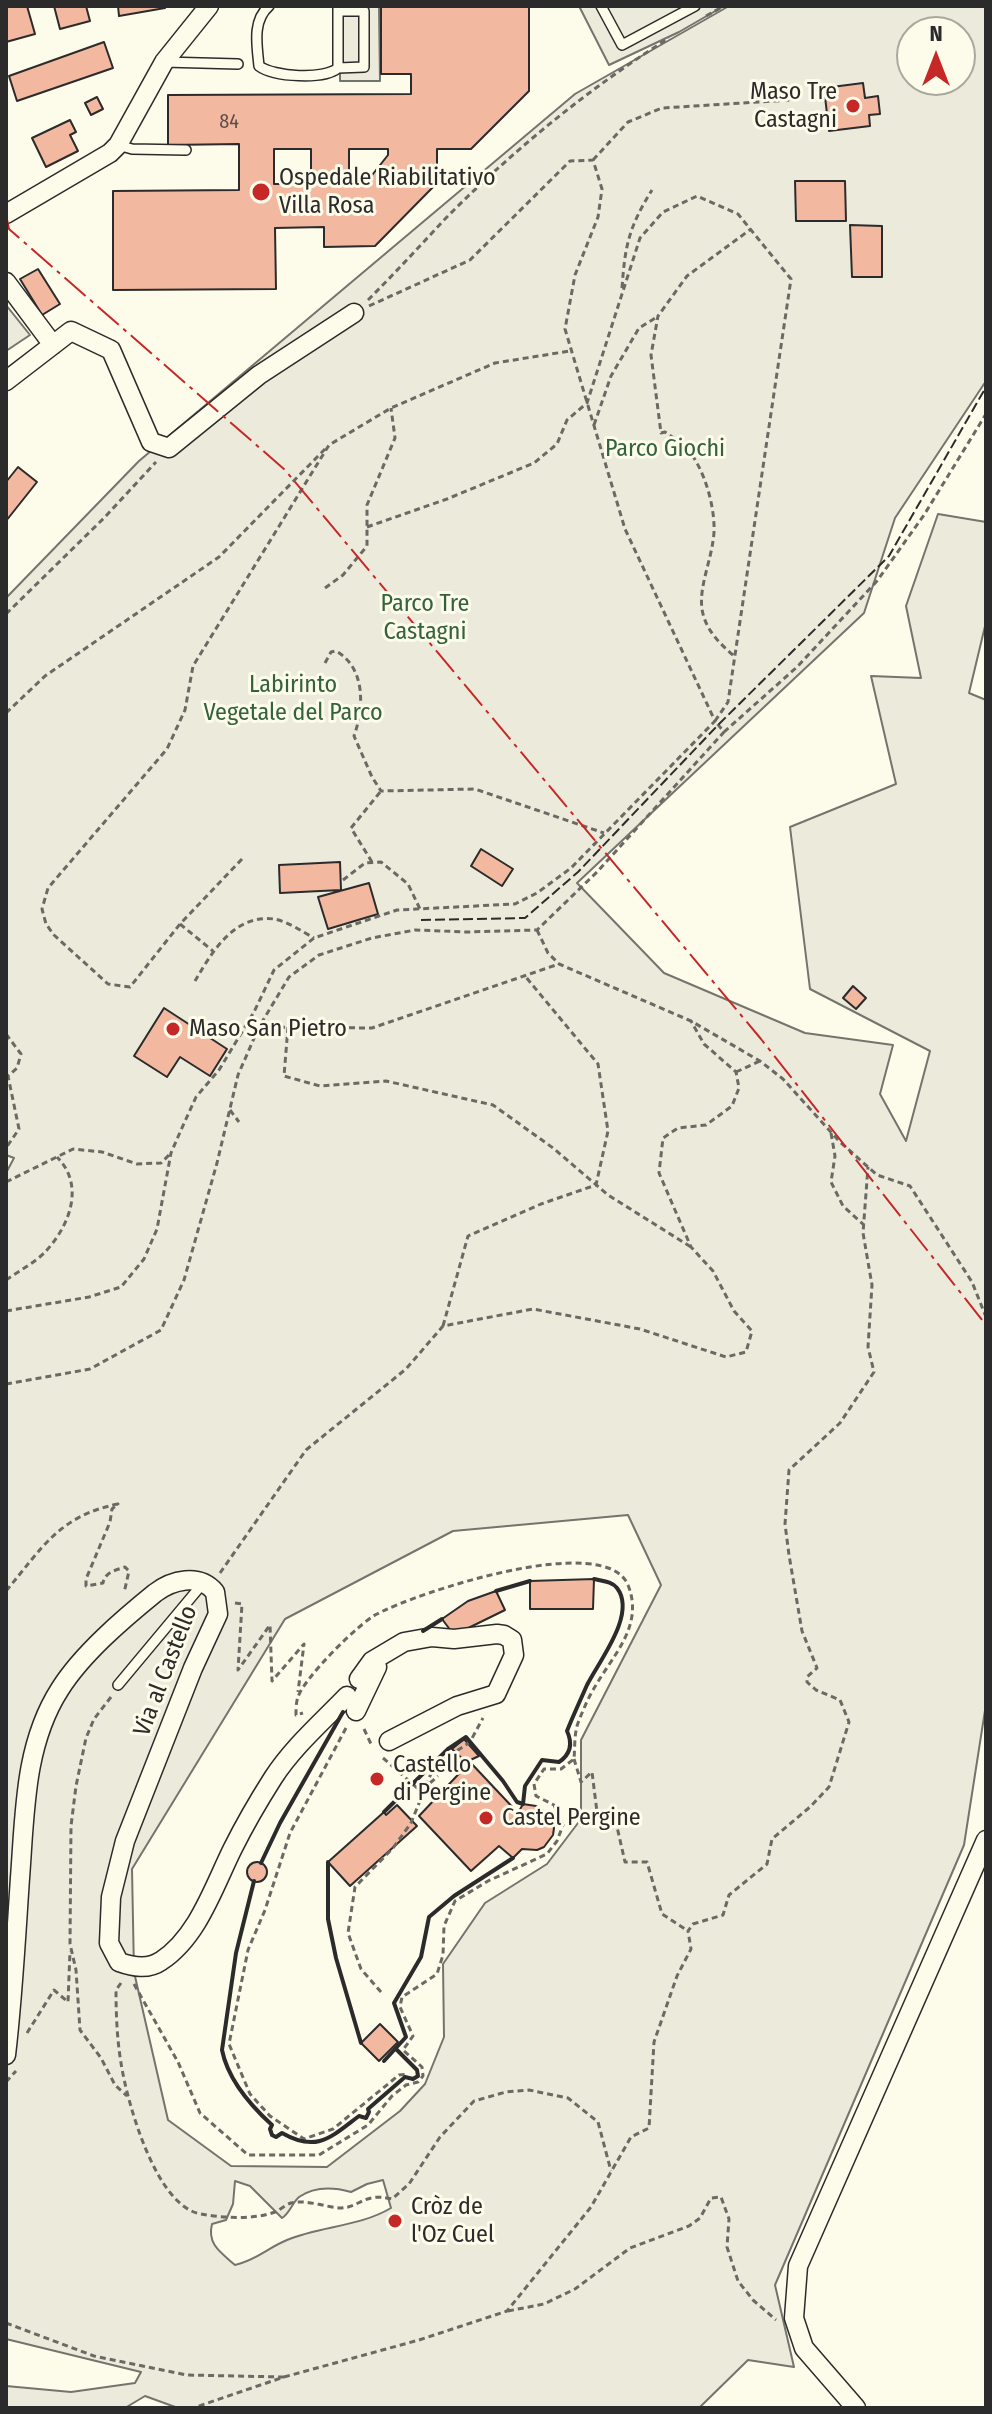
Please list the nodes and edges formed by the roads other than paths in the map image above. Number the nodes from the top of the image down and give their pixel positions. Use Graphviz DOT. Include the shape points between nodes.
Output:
graph roads {
  1 [pos="209,6"];
  2 [pos="269,6"];
  3 [pos="601,6"];
  4 [pos="695,6"];
  5 [pos="338,8"];
  6 [pos="164,62"];
  7 [pos="238,64"];
  8 [pos="338,68"];
  9 [pos="118,145"];
  10 [pos="186,150"];
  11 [pos="6,214"];
  12 [pos="6,282"];
  13 [pos="354,313"];
  14 [pos="53,345"];
  15 [pos="6,381"];
  16 [pos="211,1589"];
  17 [pos="383,1654"];
  18 [pos="359,1679"];
  19 [pos="118,1685"];
  20 [pos="389,1741"];
  21 [pos="986,1840"];
  22 [pos="11,2062"];
  23 [pos="856,2408"];
  1 -- 6 [label="street"];
  2 -- 8 [label="lane" via="257,26 259,66 269,73 301,75"];
  3 -- 4 [label="lane" via="622,45"];
  5 -- 8 [label="lane"];
  5 -- 8 [label="lane" via="364,11 364,67"];
  6 -- 7 [label="lane"];
  6 -- 9 [label="street"];
  9 -- 10 [label="lane"];
  9 -- 11 [label="street"];
  12 -- 14 [label="street"];
  13 -- 14 [label="street" via="259,375 169,448 151,442 111,350 71,331"];
  14 -- 15 [label="street"];
  16 -- 17 [label="street, Via al Castello" via="218,1614 125,1841 111,1897 109,1943 130,1970 159,1962 180,1944 274,1776 346,1705"];
  16 -- 19 [label="lane"];
  16 -- 22 [label="street, Via al Castello" via="177,1581 140,1606 61,1688 37,1737 26,1790"];
  17 -- 18 [label="street"];
  17 -- 20 [label="street" via="404,1642 432,1637 504,1635 515,1650 496,1694 457,1706"];
  21 -- 23 [label="street" via="798,2266 794,2318 804,2348"];
}
